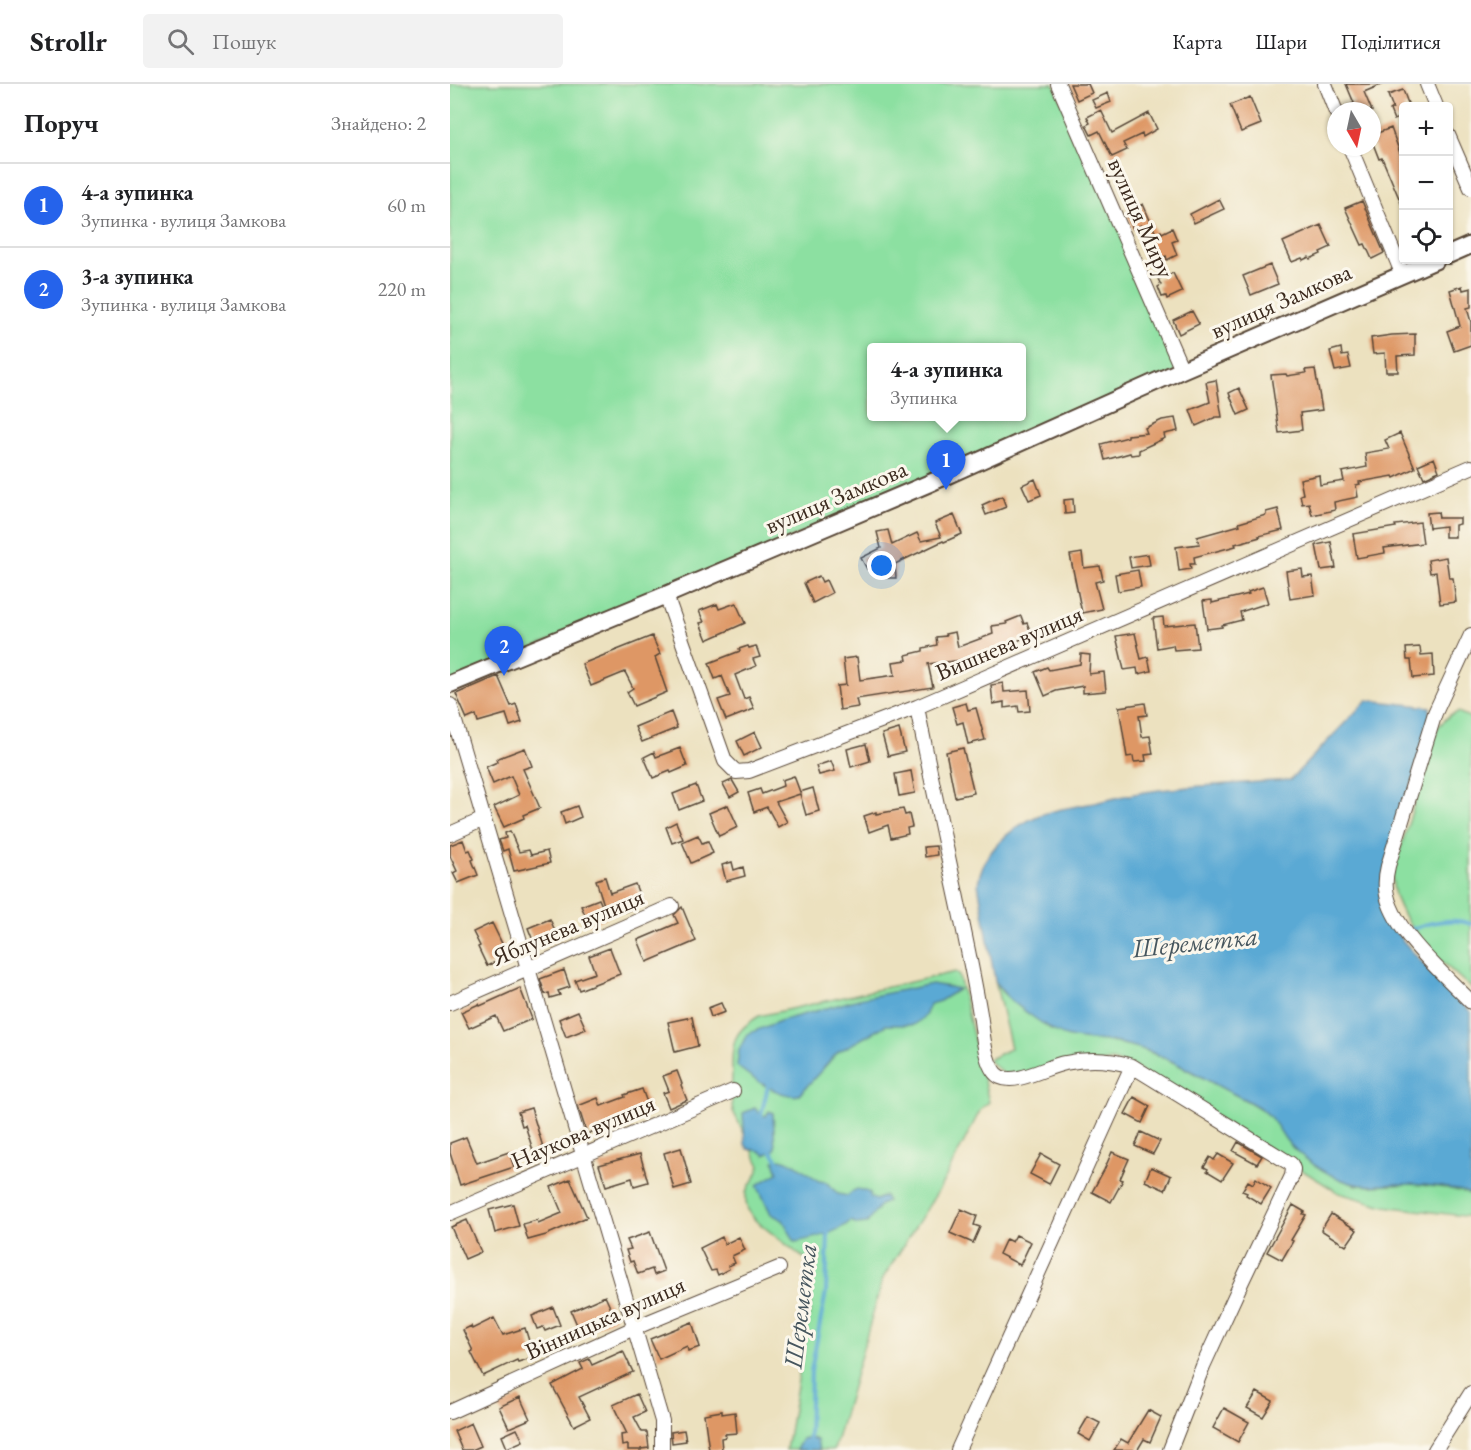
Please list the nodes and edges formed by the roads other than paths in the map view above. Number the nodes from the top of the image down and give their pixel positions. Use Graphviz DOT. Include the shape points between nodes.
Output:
graph roads {
  1 [pos="1058,84"];
  2 [pos="1325,84"];
  3 [pos="1427,84"];
  4 [pos="1332,102"];
  5 [pos="1434,102"];
  6 [pos="1453,145"];
  7 [pos="1354,156"];
  8 [pos="1471,188"];
  9 [pos="1471,245"];
  10 [pos="1453,253"];
  11 [pos="1426,264"];
  12 [pos="1402,273"];
  13 [pos="1182,370"];
  14 [pos="1471,466"];
  15 [pos="666,596"];
  16 [pos="1471,637"];
  17 [pos="450,684"];
  18 [pos="450,705"];
  19 [pos="917,707"];
  20 [pos="484,819"];
  21 [pos="450,834"];
  22 [pos="672,906"];
  23 [pos="528,968"];
  24 [pos="1471,1002"];
  25 [pos="450,1003"];
  26 [pos="1132,1066"];
  27 [pos="733,1091"];
  28 [pos="583,1156"];
  29 [pos="450,1213"];
  30 [pos="779,1268"];
  31 [pos="634,1328"];
  32 [pos="1471,1393"];
  33 [pos="450,1412"];
  34 [pos="662,1450"];
  35 [pos="958,1450"];
  36 [pos="1170,1450"];
  37 [pos="1435,1450"];
  1 -- 13 [label="street, вулиця Миру"];
  2 -- 4 [label="street"];
  3 -- 5 [label="street"];
  6 -- 8 [label="street"];
  7 -- 12 [label="street"];
  9 -- 10 [label="street"];
  11 -- 12 [label="street, вулиця Замкова"];
  12 -- 13 [label="street, вулиця Замкова"];
  13 -- 15 [label="street, вулиця Замкова"];
  14 -- 19 [label="street, Вишнева вулиця"];
  15 -- 17 [label="street, вулиця Замкова"];
  15 -- 19 [label="street, Вишнева вулиця" via="725,761 736,772 749,771"];
  16 -- 24 [label="street" via="1435,713 1388,866 1386,890 1389,904 1408,936"];
  18 -- 20 [label="street"];
  19 -- 26 [label="street" via="993,1071 1010,1079 1080,1060 1112,1060"];
  20 -- 21 [label="street"];
  20 -- 23 [label="street"];
  22 -- 23 [label="street, Яблунева вулиця"];
  23 -- 25 [label="street, Яблунева вулиця"];
  23 -- 28 [label="street"];
  26 -- 35 [label="street"];
  26 -- 36 [label="street" via="1292,1164 1293,1169 1203,1366"];
  27 -- 28 [label="street, Наукова вулиця"];
  28 -- 29 [label="street, Наукова вулиця"];
  28 -- 31 [label="street"];
  30 -- 31 [label="street, Вінницька вулиця"];
  31 -- 33 [label="street, Вінницька вулиця"];
  31 -- 34 [label="street" via="662,1421"];
  32 -- 37 [label="street"];
}
